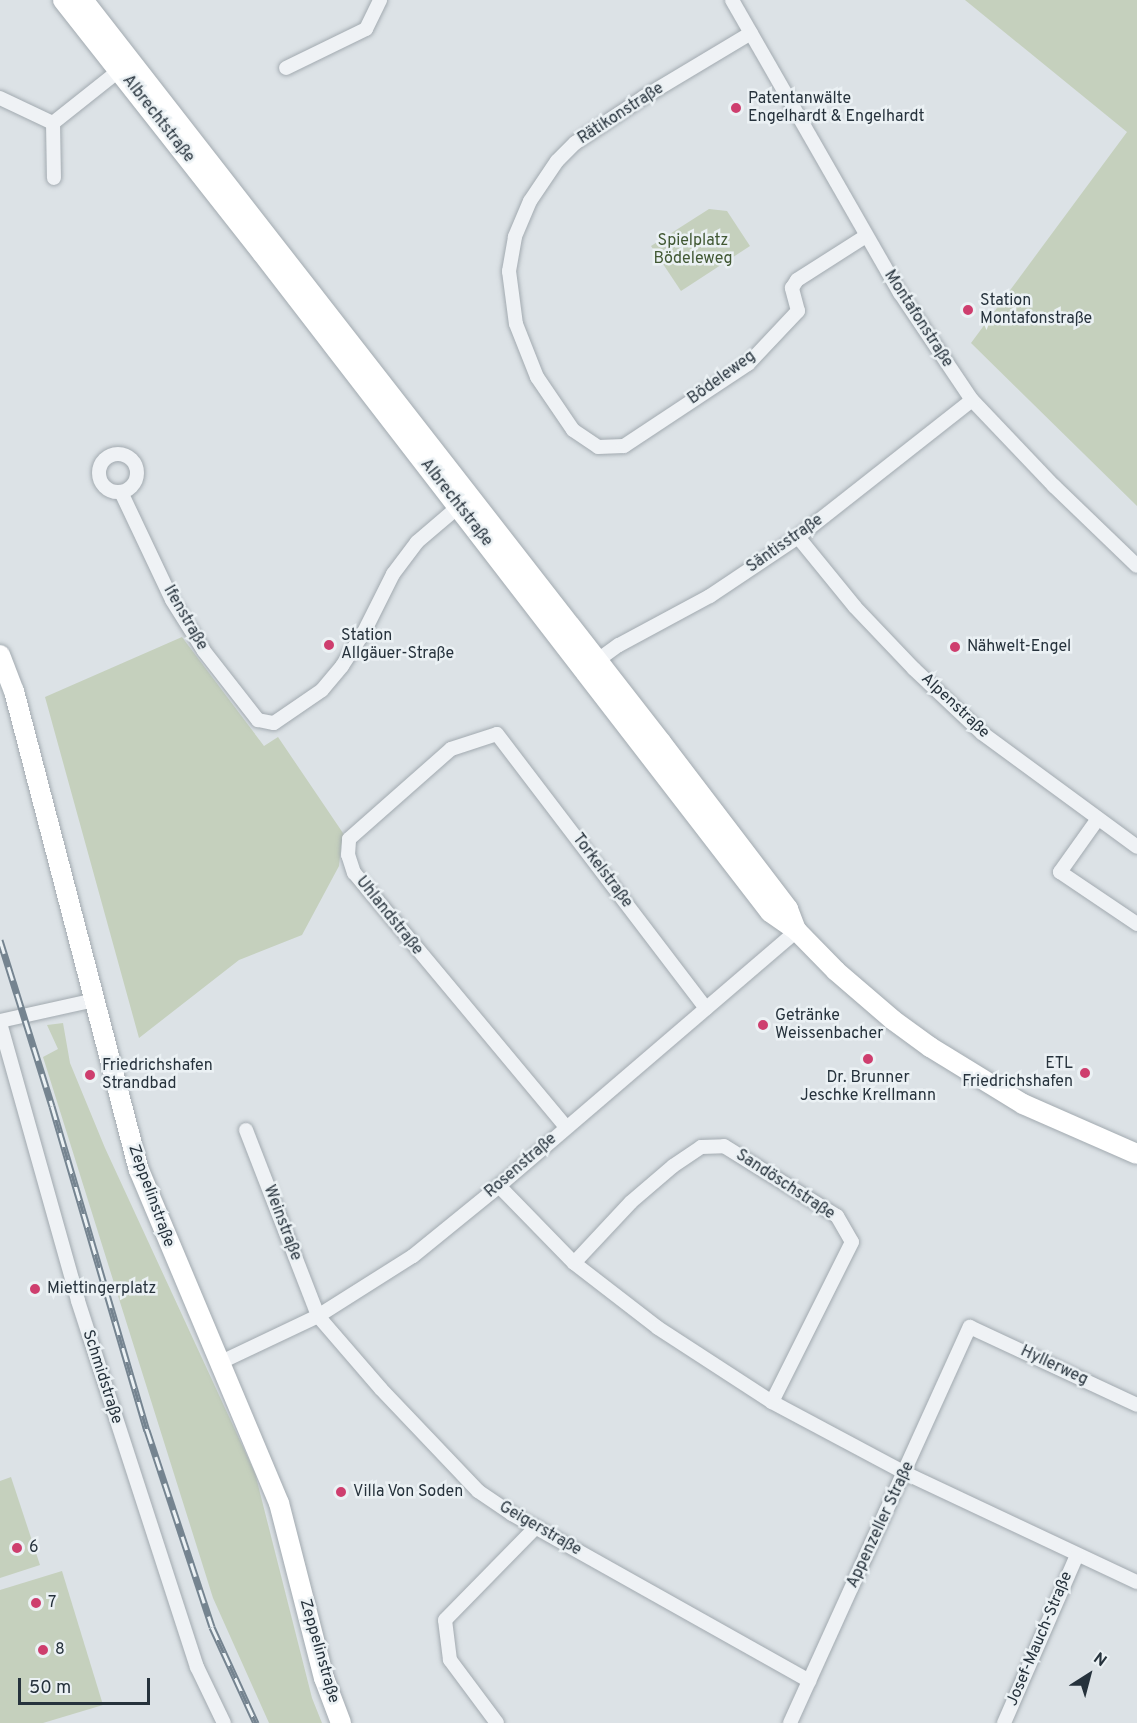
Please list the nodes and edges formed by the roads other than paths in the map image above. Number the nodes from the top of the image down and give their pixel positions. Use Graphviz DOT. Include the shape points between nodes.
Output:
graph roads {
  1 [pos="63,0"];
  2 [pos="83,0"];
  3 [pos="380,0"];
  4 [pos="732,0"];
  5 [pos="751,33"];
  6 [pos="126,65"];
  7 [pos="286,68"];
  8 [pos="0,98"];
  9 [pos="53,123"];
  10 [pos="54,178"];
  11 [pos="866,236"];
  12 [pos="972,400"];
  13 [pos="598,447"];
  14 [pos="121,492"];
  15 [pos="465,501"];
  16 [pos="798,537"];
  17 [pos="1137,566"];
  18 [pos="0,655"];
  19 [pos="591,665"];
  20 [pos="497,734"];
  21 [pos="1097,820"];
  22 [pos="1137,847"];
  23 [pos="1137,924"];
  24 [pos="797,931"];
  25 [pos="95,1000"];
  26 [pos="706,1008"];
  27 [pos="0,1022"];
  28 [pos="566,1127"];
  29 [pos="246,1130"];
  30 [pos="1137,1155"];
  31 [pos="499,1186"];
  32 [pos="574,1263"];
  33 [pos="318,1316"];
  34 [pos="970,1327"];
  35 [pos="219,1363"];
  36 [pos="772,1402"];
  37 [pos="1137,1404"];
  38 [pos="905,1473"];
  39 [pos="536,1527"];
  40 [pos="1077,1555"];
  41 [pos="1137,1582"];
  42 [pos="809,1681"];
  43 [pos="224,1723"];
  44 [pos="341,1723"];
  45 [pos="497,1723"];
  46 [pos="790,1723"];
  47 [pos="1004,1723"];
  1 -- 6 [label="main road, Albrechtstraße"];
  2 -- 6 [label="main road, Albrechtstraße"];
  3 -- 7 [label="street" via="366,29"];
  4 -- 5 [label="street, Montafonstraße"];
  5 -- 11 [label="street, Montafonstraße"];
  5 -- 13 [label="street, Rätikonstraße" via="575,143 530,201 515,237 509,271 516,324 537,377 573,430"];
  6 -- 9 [label="street, Albrechtstraße"];
  6 -- 15 [label="main road, Albrechtstraße"];
  8 -- 9 [label="street"];
  9 -- 10 [label="street"];
  11 -- 12 [label="street, Montafonstraße"];
  11 -- 13 [label="street, Bödeleweg" via="797,280 792,288 798,311 748,364 624,446"];
  12 -- 16 [label="street, Säntisstraße"];
  12 -- 17 [label="street, Montafonstraße"];
  14 -- 15 [label="street, Ifenstraße" via="172,600 204,651 258,720 274,723 322,690 364,632 399,566 417,542"];
  15 -- 19 [label="main road, Albrechtstraße"];
  16 -- 19 [label="street, Säntisstraße" via="710,596 619,645"];
  16 -- 21 [label="street, Alpenstraße" via="855,607 914,669 982,733"];
  18 -- 25 [label="main road, Zeppelinstraße" via="14,691"];
  19 -- 24 [label="main road, Albrechtstraße" via="788,909"];
  20 -- 26 [label="street, Torkelstraße"];
  20 -- 28 [label="street, Uhlandstraße" via="451,749 350,839 348,855 354,873 368,892"];
  21 -- 22 [label="street, Alpenstraße"];
  21 -- 23 [label="street" via="1060,872"];
  24 -- 26 [label="street, Rosenstraße"];
  24 -- 30 [label="main road, Albrechtstraße" via="836,971 930,1047 1023,1104"];
  25 -- 27 [label="street"];
  25 -- 35 [label="main road, Zeppelinstraße" via="139,1170"];
  26 -- 28 [label="street, Rosenstraße"];
  27 -- 43 [label="street, Schmidstraße" via="78,1301 197,1667"];
  28 -- 31 [label="street, Rosenstraße"];
  29 -- 33 [label="street, Weinstraße"];
  31 -- 32 [label="street"];
  31 -- 33 [label="street, Rosenstraße" via="413,1256"];
  32 -- 36 [label="street" via="658,1328"];
  32 -- 36 [label="street, Sandöschstraße" via="631,1202 701,1147 724,1146 837,1216 852,1242"];
  33 -- 35 [label="street, Rosenstraße"];
  33 -- 39 [label="street, Geigerstraße" via="478,1491"];
  34 -- 37 [label="street, Hyllerweg"];
  34 -- 38 [label="street, Appenzeller Straße"];
  35 -- 44 [label="main road, Zeppelinstraße" via="279,1503 324,1677"];
  36 -- 38 [label="street"];
  38 -- 40 [label="street"];
  38 -- 42 [label="street, Appenzeller Straße"];
  39 -- 42 [label="street, Geigerstraße"];
  39 -- 45 [label="street" via="444,1620 450,1660"];
  40 -- 41 [label="street"];
  40 -- 47 [label="street, Josef-Mauch-Straße"];
  42 -- 46 [label="street, Appenzeller Straße"];
}
